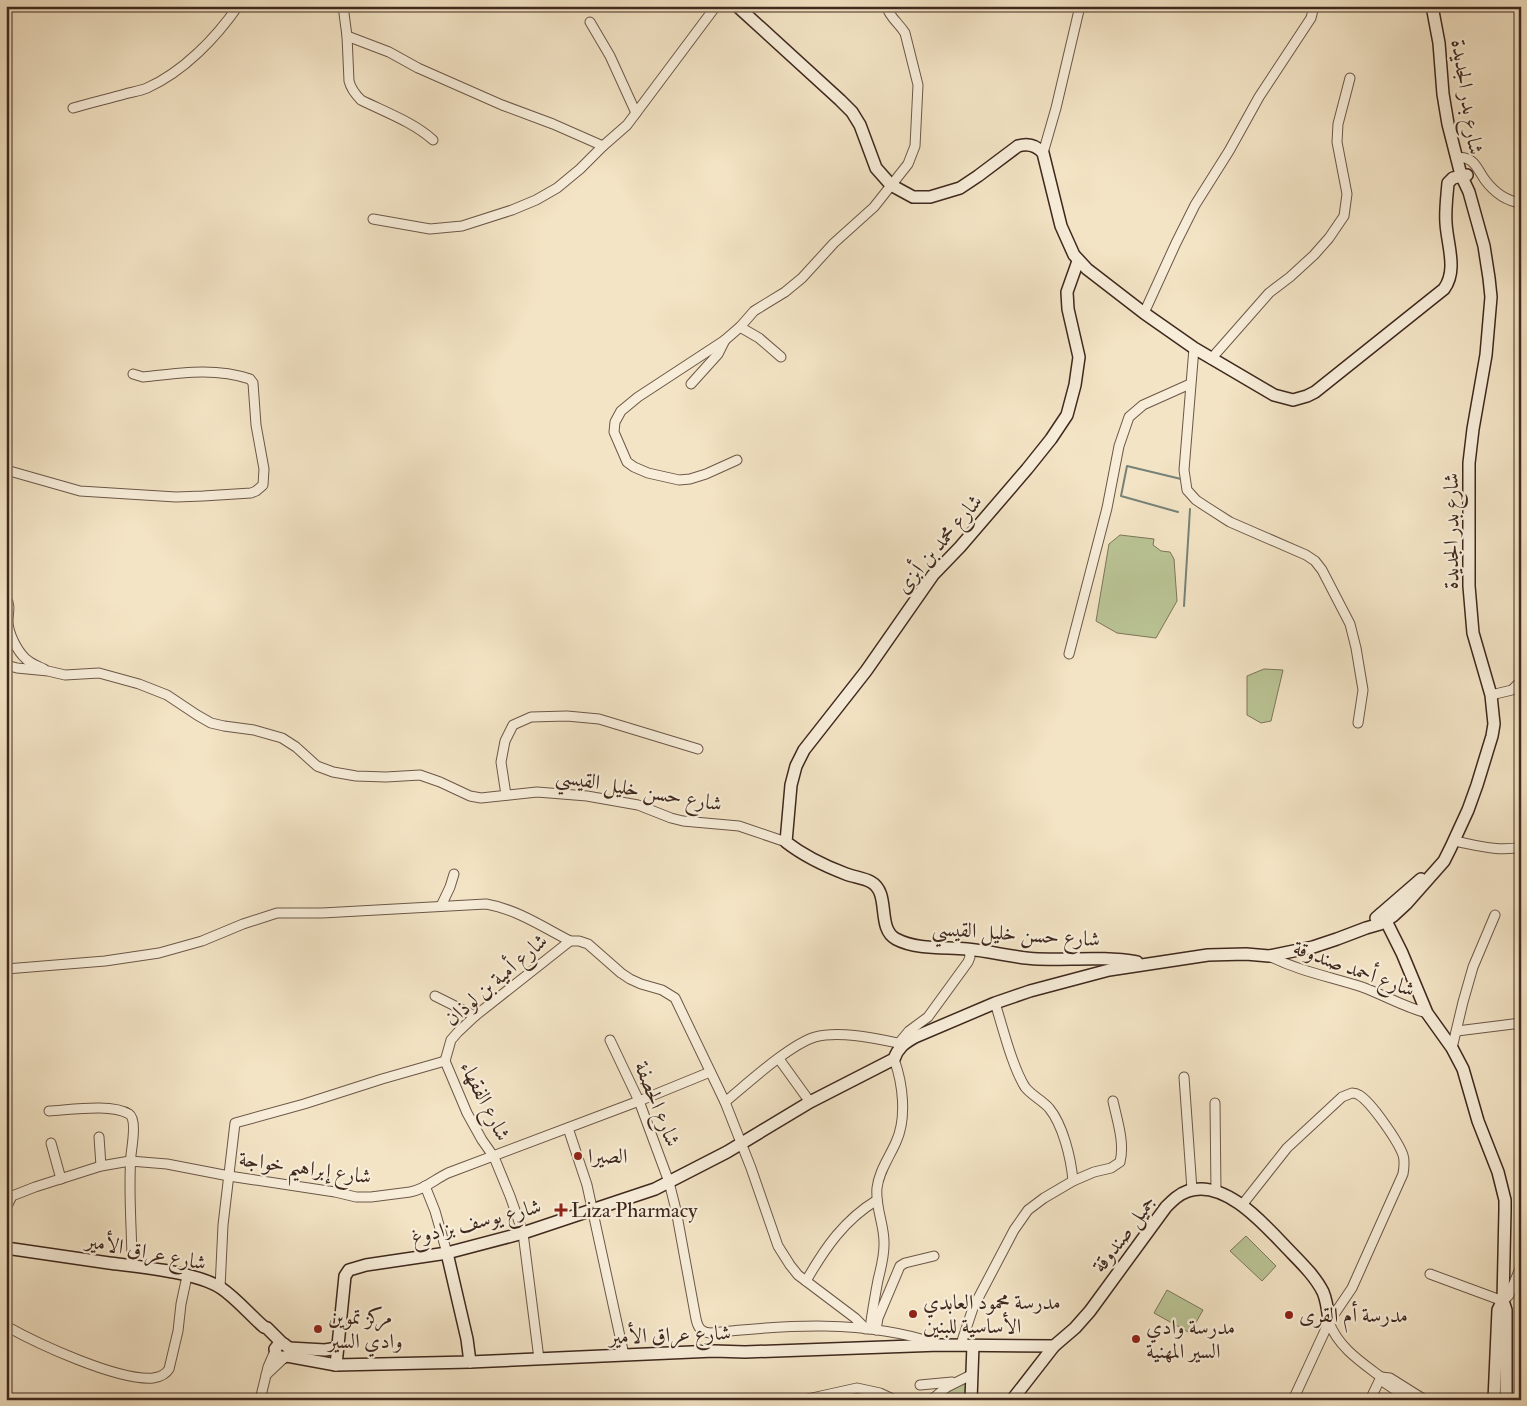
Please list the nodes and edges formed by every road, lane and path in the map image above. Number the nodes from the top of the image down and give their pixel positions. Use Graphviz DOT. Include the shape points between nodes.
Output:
graph roads {
  1 [pos="238,6"];
  2 [pos="343,6"];
  3 [pos="716,6"];
  4 [pos="737,6"];
  5 [pos="886,6"];
  6 [pos="1080,6"];
  7 [pos="1314,6"];
  8 [pos="1432,6"];
  9 [pos="1437,6"];
  10 [pos="590,22"];
  11 [pos="347,36"];
  12 [pos="1350,78"];
  13 [pos="72,108"];
  14 [pos="636,113"];
  15 [pos="433,140"];
  16 [pos="603,146"];
  17 [pos="1043,153"];
  18 [pos="1459,158"];
  19 [pos="1464,175"];
  20 [pos="891,185"];
  21 [pos="1521,203"];
  22 [pos="373,219"];
  23 [pos="1078,261"];
  24 [pos="1144,313"];
  25 [pos="740,327"];
  26 [pos="725,340"];
  27 [pos="1194,348"];
  28 [pos="781,357"];
  29 [pos="1211,359"];
  30 [pos="133,374"];
  31 [pos="691,384"];
  32 [pos="1190,384"];
  33 [pos="737,460"];
  34 [pos="6,470"];
  35 [pos="6,598"];
  36 [pos="1069,654"];
  37 [pos="6,665"];
  38 [pos="48,671"];
  39 [pos="1521,681"];
  40 [pos="1491,695"];
  41 [pos="1358,723"];
  42 [pos="698,749"];
  43 [pos="506,795"];
  44 [pos="1454,841"];
  45 [pos="786,842"];
  46 [pos="1521,847"];
  47 [pos="454,874"];
  48 [pos="441,906"];
  49 [pos="1387,915"];
  50 [pos="1495,915"];
  51 [pos="570,941"];
  52 [pos="969,949"];
  53 [pos="1269,956"];
  54 [pos="1152,964"];
  55 [pos="6,968"];
  56 [pos="435,996"];
  57 [pos="995,1003"];
  58 [pos="1427,1013"];
  59 [pos="475,1016"];
  60 [pos="1521,1023"];
  61 [pos="1456,1031"];
  62 [pos="610,1040"];
  63 [pos="901,1044"];
  64 [pos="1452,1048"];
  65 [pos="778,1059"];
  66 [pos="894,1060"];
  67 [pos="445,1061"];
  68 [pos="710,1072"];
  69 [pos="1184,1077"];
  70 [pos="639,1101"];
  71 [pos="1113,1101"];
  72 [pos="725,1102"];
  73 [pos="810,1102"];
  74 [pos="1215,1103"];
  75 [pos="49,1111"];
  76 [pos="568,1128"];
  77 [pos="99,1137"];
  78 [pos="742,1143"];
  79 [pos="51,1144"];
  80 [pos="494,1157"];
  81 [pos="130,1161"];
  82 [pos="101,1166"];
  83 [pos="229,1176"];
  84 [pos="61,1178"];
  85 [pos="1073,1180"];
  86 [pos="669,1182"];
  87 [pos="425,1186"];
  88 [pos="1192,1190"];
  89 [pos="1216,1192"];
  90 [pos="877,1200"];
  91 [pos="1242,1205"];
  92 [pos="6,1208"];
  93 [pos="591,1209"];
  94 [pos="523,1232"];
  95 [pos="6,1248"];
  96 [pos="448,1253"];
  97 [pos="934,1256"];
  98 [pos="132,1265"];
  99 [pos="1521,1266"];
  100 [pos="1430,1274"];
  101 [pos="187,1276"];
  102 [pos="806,1282"];
  103 [pos="220,1288"];
  104 [pos="1503,1301"];
  105 [pos="1330,1322"];
  106 [pos="6,1326"];
  107 [pos="870,1329"];
  108 [pos="940,1345"];
  109 [pos="967,1345"];
  110 [pos="1054,1346"];
  111 [pos="337,1348"];
  112 [pos="282,1351"];
  113 [pos="624,1355"];
  114 [pos="540,1359"];
  115 [pos="470,1362"];
  116 [pos="336,1365"];
  117 [pos="971,1375"];
  118 [pos="1381,1377"];
  119 [pos="954,1382"];
  120 [pos="920,1385"];
  121 [pos="260,1400"];
  122 [pos="803,1400"];
  123 [pos="895,1400"];
  124 [pos="931,1400"];
  125 [pos="971,1400"];
  126 [pos="1012,1400"];
  127 [pos="1293,1400"];
  128 [pos="1370,1400"];
  129 [pos="1410,1400"];
  130 [pos="1425,1400"];
  131 [pos="1494,1400"];
  132 [pos="1506,1400"];
  1 -- 13 [label="street" via="217,35 165,78 146,88"];
  2 -- 11 [label="street"];
  3 -- 14 [label="street"];
  4 -- 20 [label="main road" via="852,112 876,168"];
  5 -- 20 [label="street" via="892,19 905,33 918,85 915,146 908,164"];
  6 -- 17 [label="street"];
  7 -- 24 [label="street" via="1311,18 1259,97 1195,205"];
  8 -- 18 [label="main road, شارع بدر الجديدة" via="1448,124"];
  9 -- 18 [label="main road, شارع بدر الجديدة" via="1445,53 1447,97"];
  10 -- 14 [label="street" via="610,56"];
  11 -- 15 [label="street" via="349,81 355,93 361,100 413,126"];
  11 -- 16 [label="street"];
  12 -- 29 [label="street" via="1338,124 1346,194 1344,216 1314,255 1269,293"];
  14 -- 16 [label="street"];
  16 -- 22 [label="street" via="557,188 536,200 481,221 430,229"];
  17 -- 20 [label="main road" via="1036,146 1018,146 960,188 930,197 913,197"];
  17 -- 23 [label="main road" via="1061,226"];
  18 -- 19 [label="main road, شارع بدر الجديدة"];
  18 -- 21 [label="street" via="1476,164 1489,185 1503,198"];
  19 -- 29 [label="main road" via="1448,183 1446,222 1451,270 1447,284 1315,392 1293,400 1282,398"];
  19 -- 40 [label="main road, شارع بدر الجديدة" via="1484,246 1490,297 1486,355 1469,463 1469,586 1473,633"];
  20 -- 25 [label="street" via="874,207 834,242 808,273 754,311"];
  23 -- 24 [label="main road"];
  23 -- 45 [label="main road, شارع محمد بن أبزى" via="1067,292 1079,357 1067,415 1021,476 932,575 866,671 804,750 791,784"];
  24 -- 27 [label="main road"];
  25 -- 26 [label="street"];
  25 -- 28 [label="street"];
  26 -- 31 [label="street" via="721,350"];
  26 -- 33 [label="street" via="625,407 615,422 614,432 627,462 657,475 690,479"];
  27 -- 29 [label="main road"];
  27 -- 32 [label="street"];
  30 -- 34 [label="street" via="143,377 215,372 250,379 264,469 263,485 251,493 203,496 80,492"];
  32 -- 36 [label="street" via="1142,405 1129,417 1119,446 1107,508"];
  32 -- 41 [label="street" via="1184,470 1187,490 1196,500 1230,522 1302,553 1318,566 1350,624 1363,684"];
  35 -- 38 [label="street" via="10,607 10,630 20,652 29,662"];
  37 -- 38 [label="street, شارع حسن خليل القيسي"];
  38 -- 43 [label="street, شارع حسن خليل القيسي" via="65,675 99,673 148,687 168,695 211,723 282,738 317,766 333,772 356,776 420,775 476,797"];
  39 -- 40 [label="street" via="1512,690"];
  40 -- 44 [label="main road, شارع بدر الجديدة" via="1492,736 1468,810"];
  42 -- 43 [label="street" via="599,719 531,717 513,725 505,740 501,762"];
  43 -- 45 [label="street, شارع حسن خليل القيسي" via="550,792 596,797 638,805 683,821 739,826"];
  44 -- 46 [label="street" via="1497,850"];
  44 -- 49 [label="main road, شارع بدر الجديدة" via="1444,861 1411,887"];
  45 -- 52 [label="main road, شارع حسن خليل القيسي" via="816,861 875,885 881,894 889,932 894,938 923,946"];
  47 -- 48 [label="street"];
  48 -- 51 [label="street" via="492,905 514,912"];
  48 -- 55 [label="street" via="277,913 159,954"];
  49 -- 53 [label="main road, شارع حسن خليل القيسي" via="1366,928 1314,947"];
  49 -- 58 [label="main road"];
  50 -- 61 [label="street" via="1473,967"];
  51 -- 59 [label="street, شارع أمية بن لوذان"];
  51 -- 68 [label="street, شارع أمية بن لوذان" via="588,944 621,973 675,998"];
  52 -- 54 [label="main road, شارع حسن خليل القيسي" via="1037,959"];
  52 -- 63 [label="street" via="968,962 933,1011 909,1031"];
  53 -- 54 [label="main road, شارع حسن خليل القيسي" via="1208,955"];
  53 -- 58 [label="street, شارع أحمد صندوقة"];
  54 -- 57 [label="main road, شارع حسن خليل القيسي" via="1101,972"];
  56 -- 59 [label="street"];
  57 -- 63 [label="main road, شارع حسن خليل القيسي"];
  57 -- 85 [label="street" via="1023,1082 1029,1092 1047,1106 1056,1121"];
  58 -- 64 [label="main road"];
  59 -- 67 [label="street, شارع أمية بن لوذان" via="454,1036"];
  60 -- 61 [label="street"];
  61 -- 64 [label="street"];
  62 -- 70 [label="street, شارع الحصفة"];
  63 -- 65 [label="street" via="855,1036 819,1036 806,1040"];
  63 -- 66 [label="main road"];
  64 -- 104 [label="main road" via="1463,1070 1502,1183 1505,1210"];
  65 -- 72 [label="street"];
  65 -- 73 [label="street"];
  66 -- 73 [label="main road, شارع يوسف بزادوغ"];
  66 -- 90 [label="street" via="902,1101 900,1128 880,1173"];
  67 -- 80 [label="street, شارع الفقهاء" via="467,1113"];
  67 -- 83 [label="street" via="235,1123"];
  68 -- 70 [label="street, شارع إبراهيم خواجة"];
  68 -- 72 [label="street, شارع أمية بن لوذان"];
  69 -- 88 [label="street"];
  70 -- 76 [label="street, شارع إبراهيم خواجة"];
  70 -- 86 [label="street, شارع الحصفة"];
  71 -- 85 [label="street" via="1121,1143 1120,1162 1112,1168"];
  72 -- 78 [label="street, شارع أمية بن لوذان"];
  73 -- 78 [label="main road, شارع يوسف بزادوغ"];
  74 -- 89 [label="street"];
  75 -- 81 [label="street" via="94,1108 128,1114 133,1123"];
  76 -- 80 [label="street, شارع إبراهيم خواجة"];
  76 -- 93 [label="street" via="585,1177"];
  77 -- 82 [label="street"];
  78 -- 86 [label="main road, شارع يوسف بزادوغ"];
  78 -- 102 [label="street, شارع أمية بن لوذان" via="778,1246 793,1270"];
  79 -- 84 [label="street"];
  80 -- 87 [label="street, شارع إبراهيم خواجة" via="439,1177"];
  80 -- 94 [label="street, شارع الفقهاء"];
  81 -- 82 [label="street, شارع إبراهيم خواجة"];
  81 -- 83 [label="street, شارع إبراهيم خواجة" via="167,1164"];
  81 -- 98 [label="street"];
  82 -- 84 [label="street, شارع إبراهيم خواجة"];
  83 -- 87 [label="street, شارع إبراهيم خواجة" via="356,1197 410,1192"];
  83 -- 103 [label="street"];
  84 -- 92 [label="street, شارع إبراهيم خواجة" via="16,1194"];
  85 -- 109 [label="street" via="1037,1203 1021,1219 973,1308"];
  86 -- 93 [label="main road, شارع يوسف بزادوغ" via="637,1196"];
  86 -- 107 [label="street, شارع الحصفة" via="696,1319 701,1330 710,1333 796,1326"];
  87 -- 96 [label="street"];
  88 -- 89 [label="main road"];
  88 -- 110 [label="main road, جميل صندوقة" via="1166,1207 1081,1322"];
  89 -- 91 [label="main road"];
  90 -- 102 [label="street" via="842,1227"];
  90 -- 107 [label="street" via="884,1248"];
  91 -- 105 [label="main road" via="1313,1277 1326,1300"];
  91 -- 105 [label="street" via="1287,1148 1342,1097 1352,1093 1360,1095 1381,1119 1401,1150 1403,1174 1352,1288"];
  93 -- 94 [label="main road, شارع يوسف بزادوغ"];
  93 -- 113 [label="street"];
  94 -- 96 [label="main road, شارع يوسف بزادوغ"];
  94 -- 114 [label="street, شارع الفقهاء"];
  95 -- 98 [label="main road, شارع عراق الأمير"];
  96 -- 111 [label="main road, شارع يوسف بزادوغ" via="366,1265 346,1272"];
  96 -- 115 [label="main road"];
  97 -- 107 [label="street" via="900,1266"];
  98 -- 101 [label="main road, شارع عراق الأمير"];
  99 -- 104 [label="street" via="1509,1295"];
  100 -- 104 [label="street"];
  101 -- 103 [label="main road, شارع عراق الأمير"];
  101 -- 106 [label="street" via="169,1369 159,1377 139,1377 98,1366"];
  102 -- 107 [label="street, شارع أمية بن لوذان"];
  103 -- 112 [label="main road, شارع عراق الأمير" via="267,1328"];
  104 -- 131 [label="main road" via="1498,1310"];
  104 -- 132 [label="main road" via="1506,1310"];
  105 -- 118 [label="street" via="1345,1348"];
  105 -- 127 [label="street"];
  107 -- 108 [label="street" via="919,1337"];
  108 -- 109 [label="main road, شارع عراق الأمير"];
  108 -- 113 [label="main road, شارع عراق الأمير"];
  109 -- 110 [label="main road, شارع عراق الأمير" via="995,1350"];
  109 -- 117 [label="main road"];
  110 -- 126 [label="main road, جميل صندوقة"];
  111 -- 112 [label="main road"];
  111 -- 116 [label="main road"];
  112 -- 116 [label="main road, شارع عراق الأمير"];
  112 -- 121 [label="street" via="269,1362"];
  113 -- 114 [label="main road, شارع عراق الأمير"];
  114 -- 115 [label="main road, شارع عراق الأمير"];
  115 -- 116 [label="main road, شارع عراق الأمير"];
  117 -- 119 [label="street"];
  117 -- 125 [label="main road"];
  118 -- 128 [label="street"];
  118 -- 129 [label="street"];
  118 -- 130 [label="street" via="1390,1378"];
  119 -- 120 [label="street"];
  119 -- 124 [label="street"];
  122 -- 123 [label="street" via="857,1388"];
}
